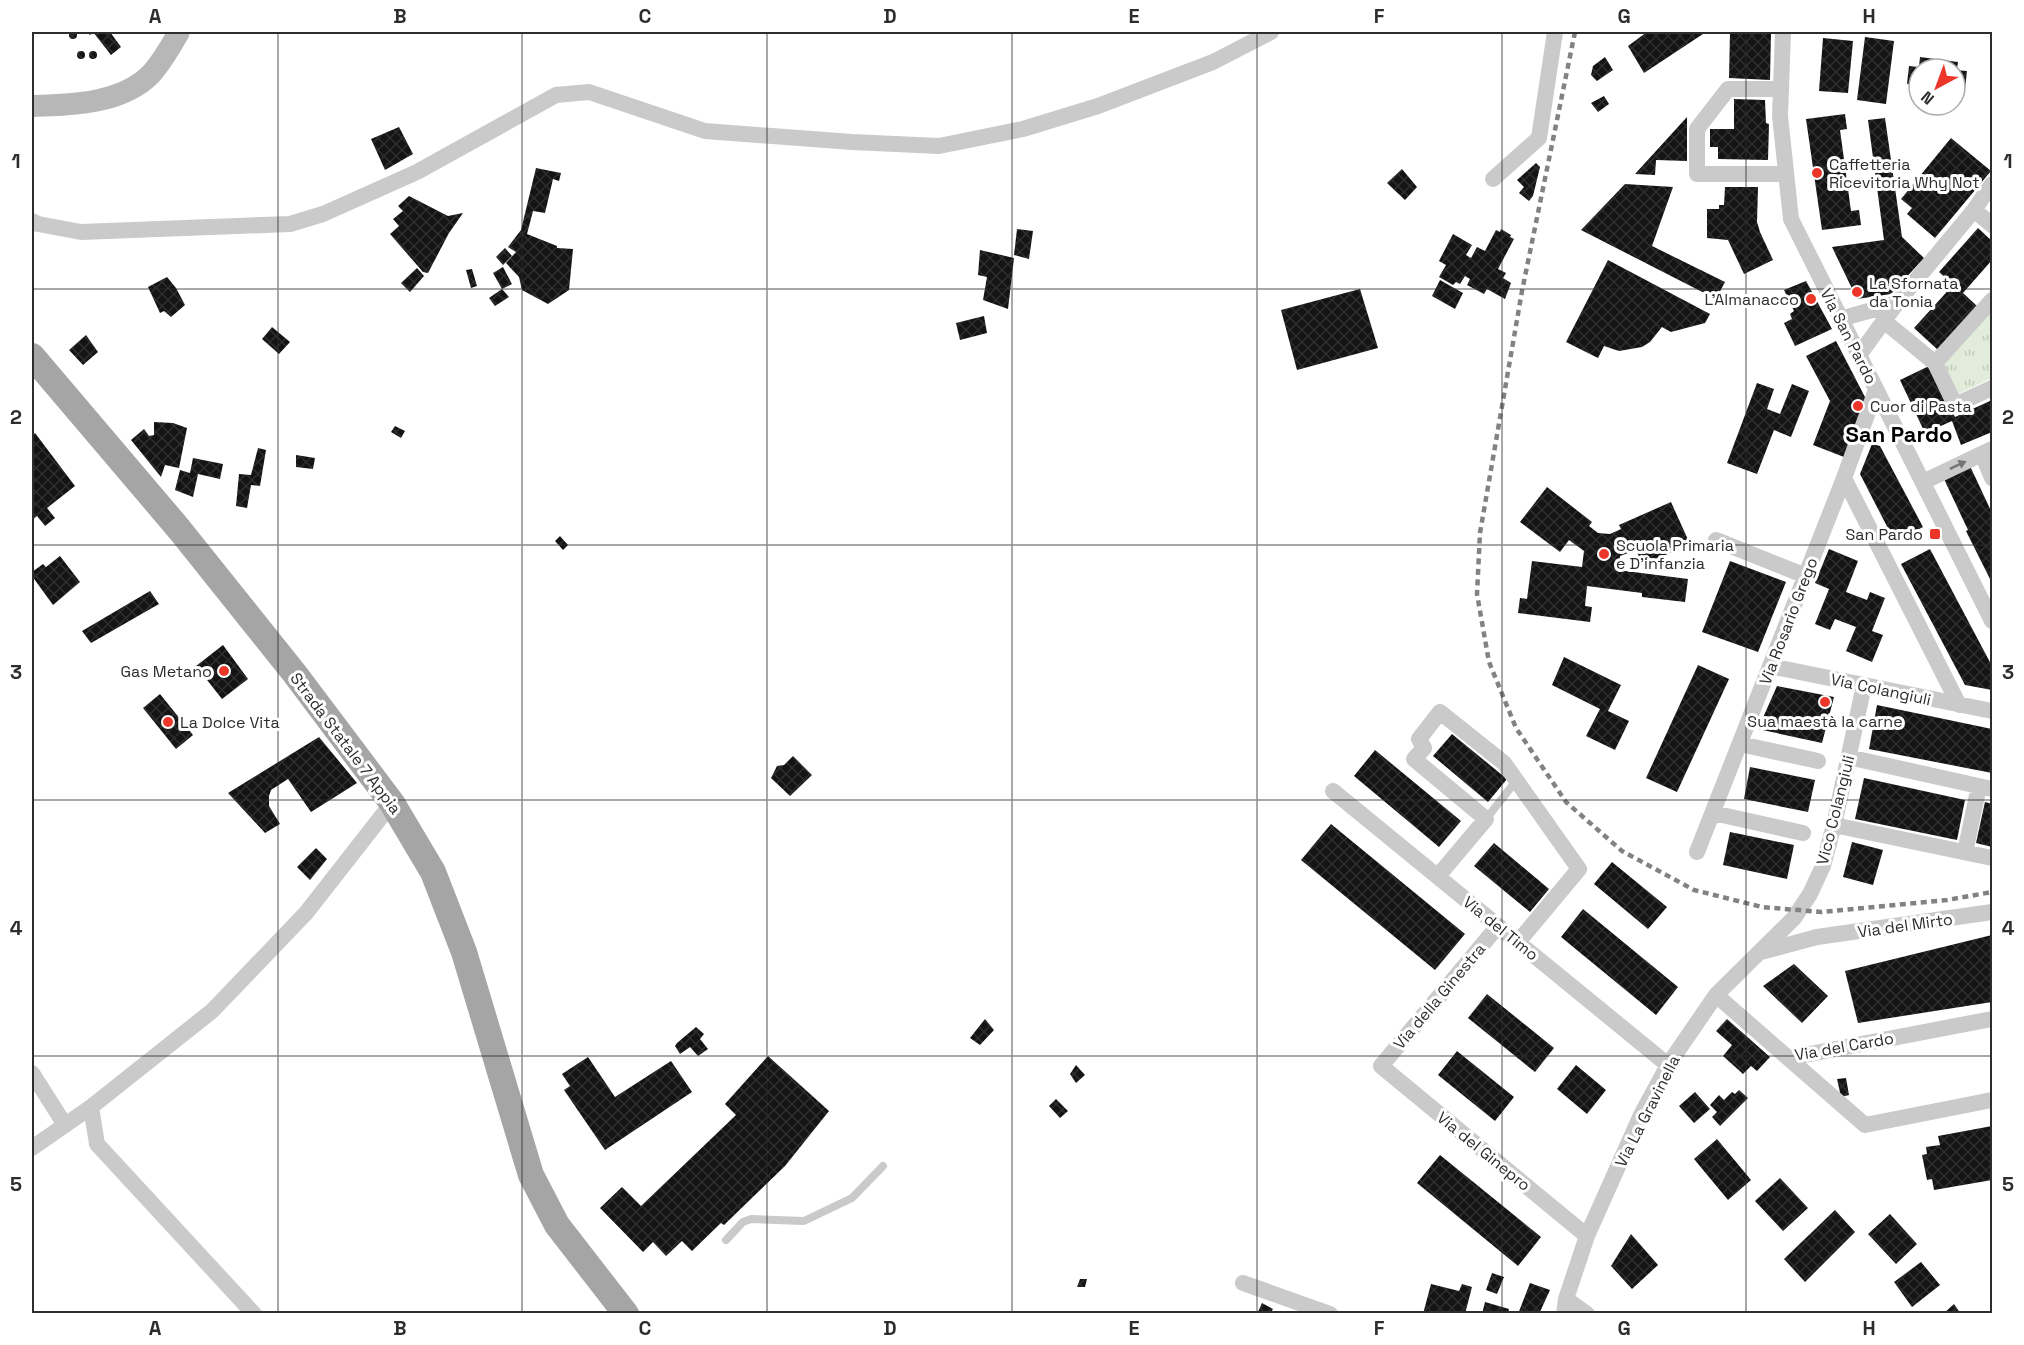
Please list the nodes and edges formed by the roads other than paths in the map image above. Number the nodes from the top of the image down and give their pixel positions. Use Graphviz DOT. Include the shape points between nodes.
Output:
graph roads {
  1 [pos="179,32"];
  2 [pos="1270,32"];
  3 [pos="1555,32"];
  4 [pos="1783,32"];
  5 [pos="1781,89"];
  6 [pos="32,106"];
  7 [pos="1786,174"];
  8 [pos="1493,179"];
  9 [pos="1992,184"];
  10 [pos="1974,210"];
  11 [pos="32,221"];
  12 [pos="1992,225"];
  13 [pos="1992,300"];
  14 [pos="1897,303"];
  15 [pos="1840,318"];
  16 [pos="1884,321"];
  17 [pos="1859,355"];
  18 [pos="32,356"];
  19 [pos="1935,363"];
  20 [pos="1992,388"];
  21 [pos="1876,390"];
  22 [pos="1987,451"];
  23 [pos="1844,478"];
  24 [pos="1992,478"];
  25 [pos="1923,482"];
  26 [pos="1716,540"];
  27 [pos="1806,576"];
  28 [pos="1991,616"];
  29 [pos="1770,666"];
  30 [pos="1864,685"];
  31 [pos="1959,705"];
  32 [pos="1992,711"];
  33 [pos="1740,744"];
  34 [pos="1848,757"];
  35 [pos="1818,761"];
  36 [pos="1516,781"];
  37 [pos="1986,787"];
  38 [pos="1334,791"];
  39 [pos="392,803"];
  40 [pos="1713,813"];
  41 [pos="1486,819"];
  42 [pos="1834,825"];
  43 [pos="1803,833"];
  44 [pos="1697,852"];
  45 [pos="1965,852"];
  46 [pos="1992,858"];
  47 [pos="1438,876"];
  48 [pos="1992,912"];
  49 [pos="1498,926"];
  50 [pos="1817,937"];
  51 [pos="1518,942"];
  52 [pos="1761,952"];
  53 [pos="1716,996"];
  54 [pos="1992,1019"];
  55 [pos="1789,1058"];
  56 [pos="1668,1065"];
  57 [pos="1381,1066"];
  58 [pos="32,1074"];
  59 [pos="1992,1100"];
  60 [pos="91,1107"];
  61 [pos="65,1125"];
  62 [pos="32,1148"];
  63 [pos="884,1166"];
  64 [pos="1587,1236"];
  65 [pos="726,1240"];
  66 [pos="1243,1283"];
  67 [pos="1565,1306"];
  68 [pos="254,1314"];
  69 [pos="626,1314"];
  70 [pos="1330,1314"];
  71 [pos="1587,1314"];
  1 -- 6 [label="street" via="150,75 118,95"];
  2 -- 11 [label="street" via="1213,62 1098,106 1023,129 939,146 705,131 589,92 556,95 417,172 323,214 290,224 81,232"];
  3 -- 8 [label="street" via="1539,138"];
  4 -- 5 [label="street, Via San Pardo"];
  5 -- 7 [label="street, Via San Pardo"];
  5 -- 7 [label="street" via="1728,90 1697,129 1697,174"];
  7 -- 15 [label="street, Via San Pardo" via="1791,219"];
  9 -- 10 [label="street"];
  10 -- 12 [label="street"];
  10 -- 14 [label="street"];
  13 -- 19 [label="street"];
  14 -- 15 [label="street"];
  14 -- 16 [label="street"];
  15 -- 17 [label="street, Via San Pardo"];
  16 -- 17 [label="street"];
  16 -- 19 [label="street"];
  17 -- 21 [label="street, Via San Pardo"];
  18 -- 39 [label="main road, Strada Statale 7 Appia" via="179,529"];
  19 -- 20 [label="street" via="1955,405"];
  21 -- 23 [label="street, Via Rosario Grego"];
  21 -- 25 [label="street, Via San Pardo"];
  22 -- 24 [label="street"];
  25 -- 22 [label="street, one-way"];
  23 -- 27 [label="street, Via Rosario Grego"];
  23 -- 31 [label="street"];
  25 -- 28 [label="street, Via San Pardo"];
  26 -- 27 [label="street"];
  27 -- 29 [label="street, Via Rosario Grego"];
  29 -- 30 [label="street, Via Colangiuli"];
  29 -- 33 [label="street, Via Rosario Grego"];
  30 -- 31 [label="street, Via Colangiuli"];
  30 -- 34 [label="street, Vico Colangiuli"];
  31 -- 32 [label="street, Via Colangiuli"];
  33 -- 35 [label="street"];
  33 -- 40 [label="street, Via Rosario Grego"];
  34 -- 37 [label="street"];
  34 -- 42 [label="street, Vico Colangiuli"];
  36 -- 41 [label="lane"];
  36 -- 41 [label="street" via="1504,763 1440,712 1419,739 1424,748 1414,759"];
  36 -- 51 [label="street" via="1579,869"];
  37 -- 45 [label="street"];
  38 -- 47 [label="street, Via del Timo"];
  39 -- 60 [label="street" via="306,912 212,1011"];
  39 -- 69 [label="main road, Strada Statale 7 Appia" via="433,872 464,952 531,1176 557,1225"];
  40 -- 43 [label="street"];
  40 -- 44 [label="street, Via Rosario Grego"];
  41 -- 47 [label="street"];
  42 -- 45 [label="street"];
  42 -- 52 [label="street, Vico Colangiuli" via="1823,866 1810,894 1794,918"];
  45 -- 46 [label="street"];
  47 -- 49 [label="street, Via del Timo"];
  48 -- 50 [label="street, Via del Mirto"];
  49 -- 51 [label="street, Via del Timo"];
  49 -- 57 [label="street, Via della Ginestra"];
  50 -- 52 [label="street, Via La Gravinella"];
  51 -- 56 [label="street, Via del Timo"];
  52 -- 53 [label="street, Via La Gravinella"];
  53 -- 55 [label="street, Via del Cardo"];
  53 -- 56 [label="street, Via La Gravinella"];
  54 -- 55 [label="street, Via del Cardo"];
  55 -- 59 [label="street" via="1865,1125"];
  56 -- 64 [label="street, Via La Gravinella"];
  57 -- 64 [label="street, Via del Ginepro"];
  58 -- 61 [label="street"];
  60 -- 61 [label="street"];
  60 -- 68 [label="street" via="97,1144"];
  61 -- 62 [label="street"];
  63 -- 65 [label="lane" via="852,1198 804,1221 751,1219"];
  64 -- 67 [label="street, Via La Gravinella"];
  66 -- 70 [label="street"];
  67 -- 71 [label="street"];
}
